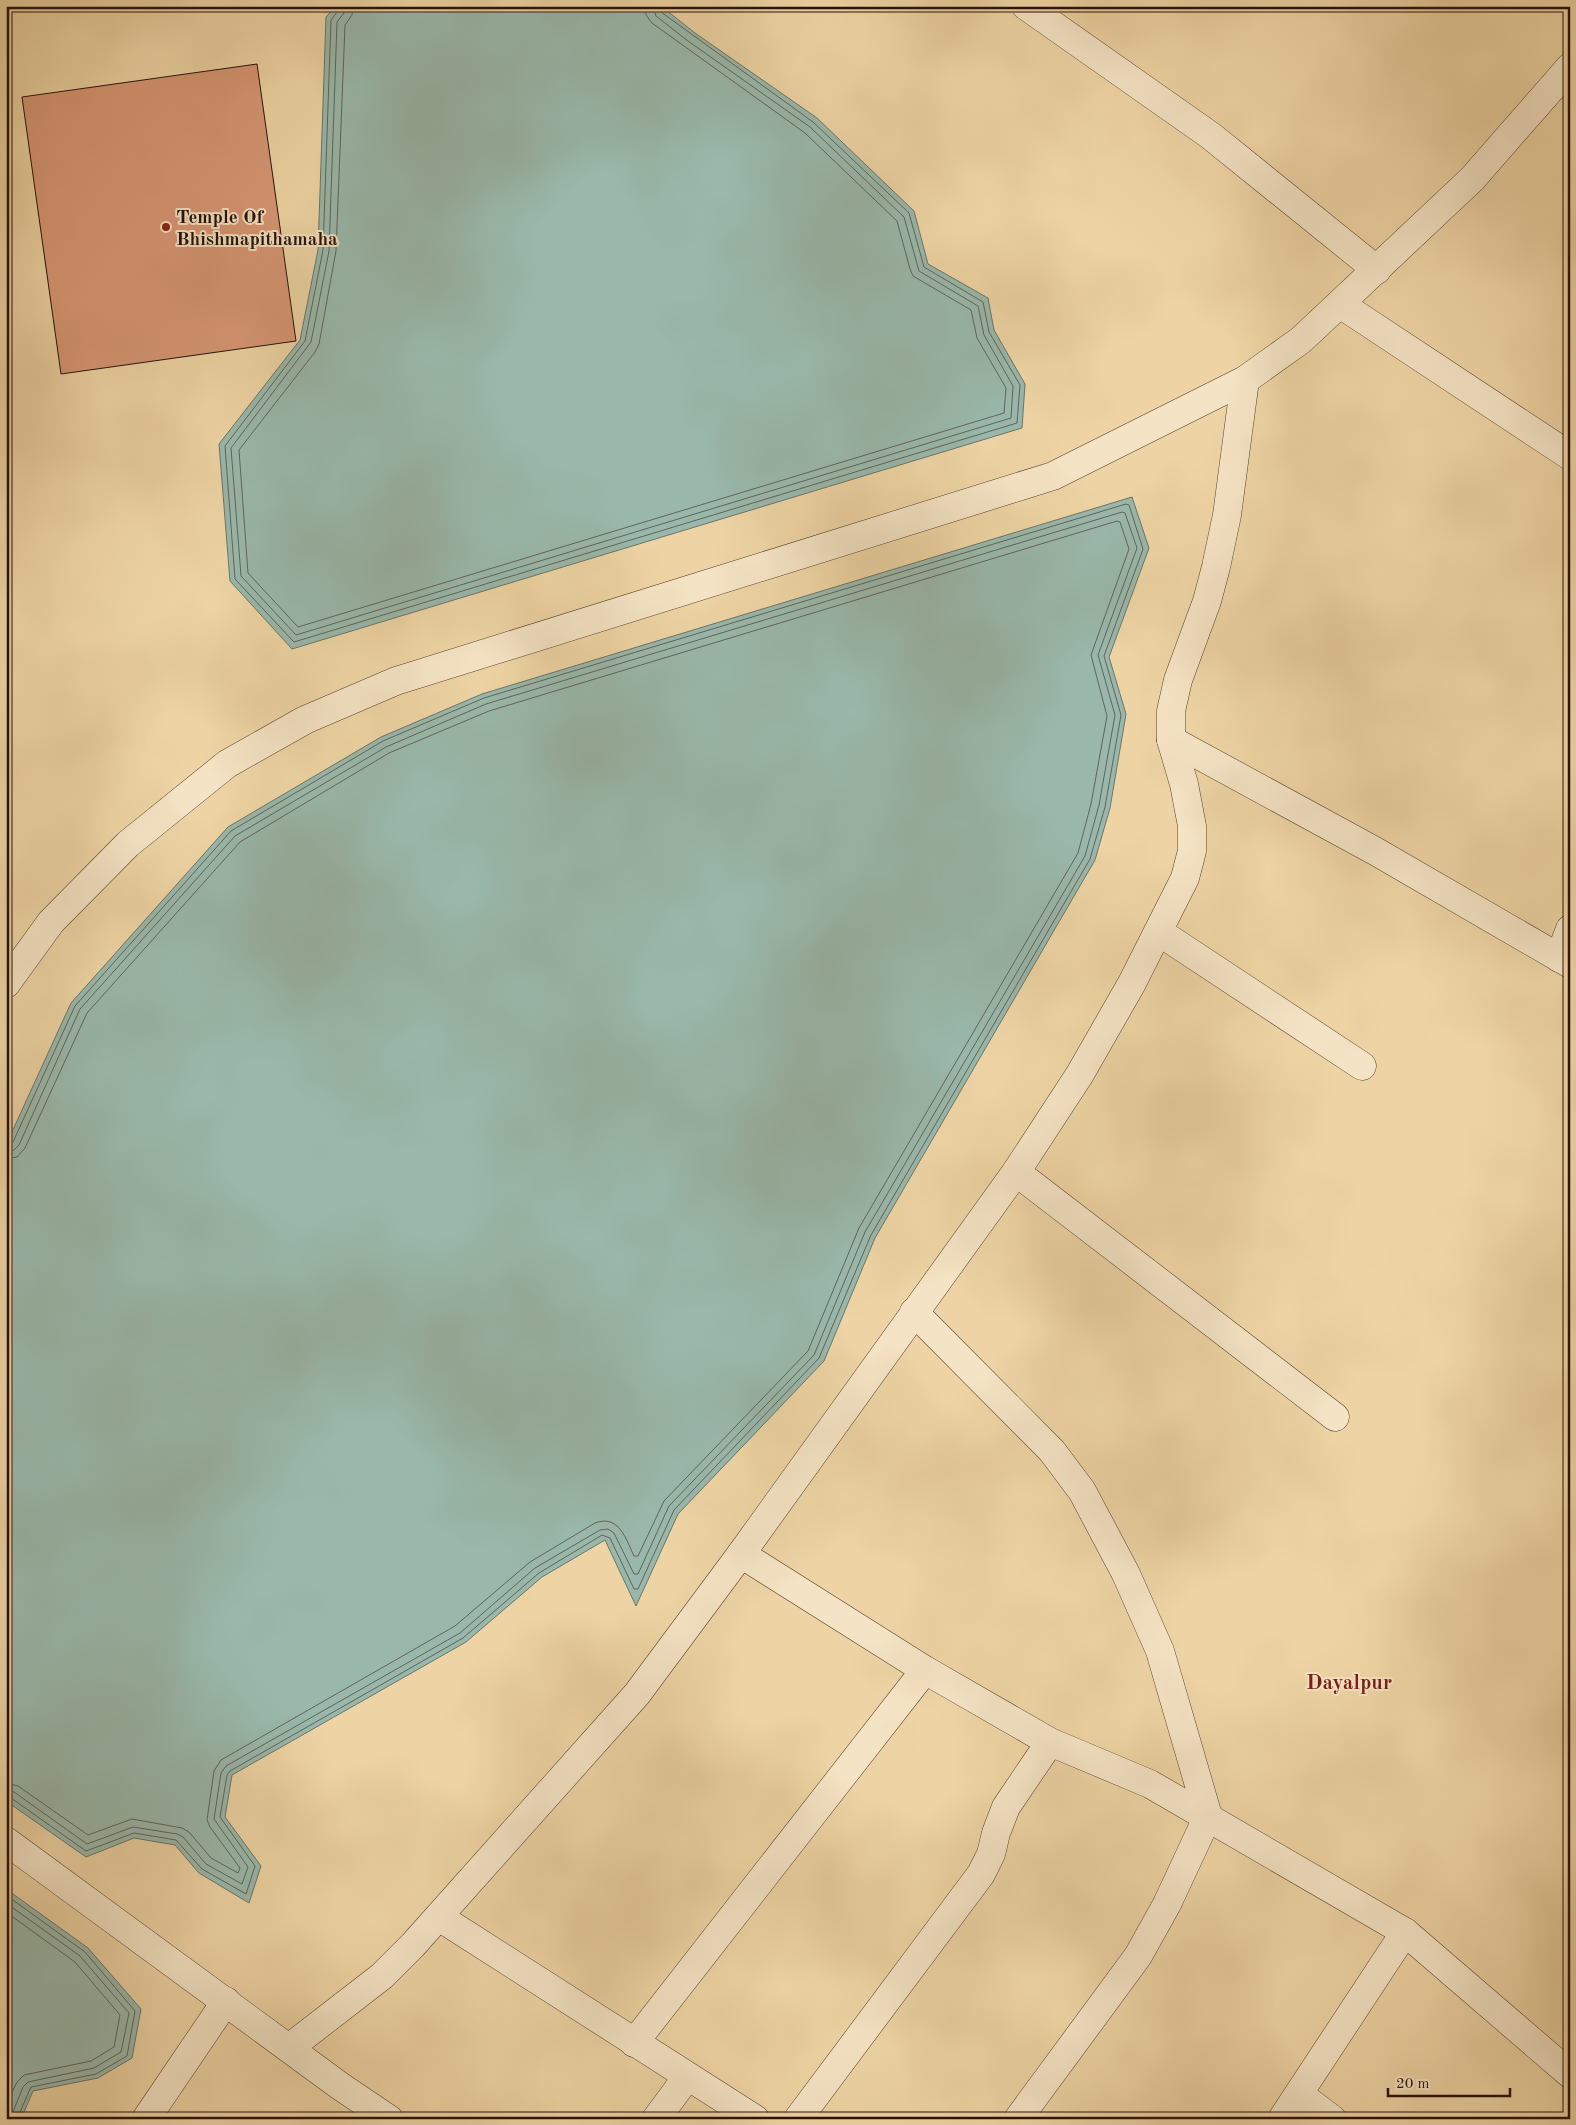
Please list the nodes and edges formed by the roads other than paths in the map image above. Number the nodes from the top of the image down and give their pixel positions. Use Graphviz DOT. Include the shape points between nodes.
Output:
graph roads {
  1 [pos="1026,6"];
  2 [pos="1570,67"];
  3 [pos="1377,270"];
  4 [pos="1340,304"];
  5 [pos="1246,380"];
  6 [pos="1570,456"];
  7 [pos="1171,740"];
  8 [pos="1570,929"];
  9 [pos="1159,932"];
  10 [pos="1564,961"];
  11 [pos="6,984"];
  12 [pos="1362,1066"];
  13 [pos="1016,1172"];
  14 [pos="914,1312"];
  15 [pos="1335,1417"];
  16 [pos="741,1554"];
  17 [pos="925,1670"];
  18 [pos="1050,1742"];
  19 [pos="1208,1816"];
  20 [pos="6,1841"];
  21 [pos="439,1917"];
  22 [pos="1405,1932"];
  23 [pos="226,2001"];
  24 [pos="634,2043"];
  25 [pos="289,2048"];
  26 [pos="1570,2074"];
  27 [pos="688,2077"];
  28 [pos="1299,2094"];
  29 [pos="146,2119"];
  30 [pos="388,2119"];
  31 [pos="656,2119"];
  32 [pos="755,2119"];
  33 [pos="798,2119"];
  34 [pos="1018,2119"];
  35 [pos="1282,2119"];
  36 [pos="1332,2119"];
  1 -- 3 [label="street" via="1211,136"];
  2 -- 3 [label="street" via="1472,179"];
  3 -- 4 [label="street"];
  4 -- 5 [label="street" via="1301,340"];
  4 -- 6 [label="street"];
  5 -- 7 [label="street" via="1225,524 1207,600 1178,680 1171,711"];
  5 -- 11 [label="street" via="1053,476 396,681 305,720 227,764 128,844 51,922"];
  7 -- 9 [label="street" via="1192,826 1192,851 1184,878"];
  7 -- 10 [label="street" via="1375,850"];
  8 -- 10 [label="street"];
  9 -- 12 [label="street"];
  9 -- 13 [label="street" via="1107,1029"];
  13 -- 14 [label="street"];
  13 -- 15 [label="street"];
  14 -- 16 [label="street"];
  14 -- 19 [label="street" via="1052,1451 1082,1491 1126,1574 1160,1651"];
  16 -- 17 [label="street"];
  16 -- 21 [label="street" via="637,1694"];
  17 -- 18 [label="street"];
  17 -- 24 [label="street"];
  18 -- 19 [label="street" via="1150,1784"];
  18 -- 33 [label="street" via="1006,1807 981,1874"];
  19 -- 22 [label="street"];
  19 -- 34 [label="street" via="1167,1904 1138,1956"];
  20 -- 23 [label="street"];
  21 -- 24 [label="street"];
  21 -- 25 [label="street" via="382,1976"];
  22 -- 26 [label="street"];
  22 -- 28 [label="street"];
  23 -- 25 [label="street"];
  23 -- 29 [label="street"];
  24 -- 27 [label="street"];
  25 -- 30 [label="street"];
  27 -- 31 [label="street"];
  27 -- 32 [label="street"];
  28 -- 35 [label="street"];
  28 -- 36 [label="street"];
}
